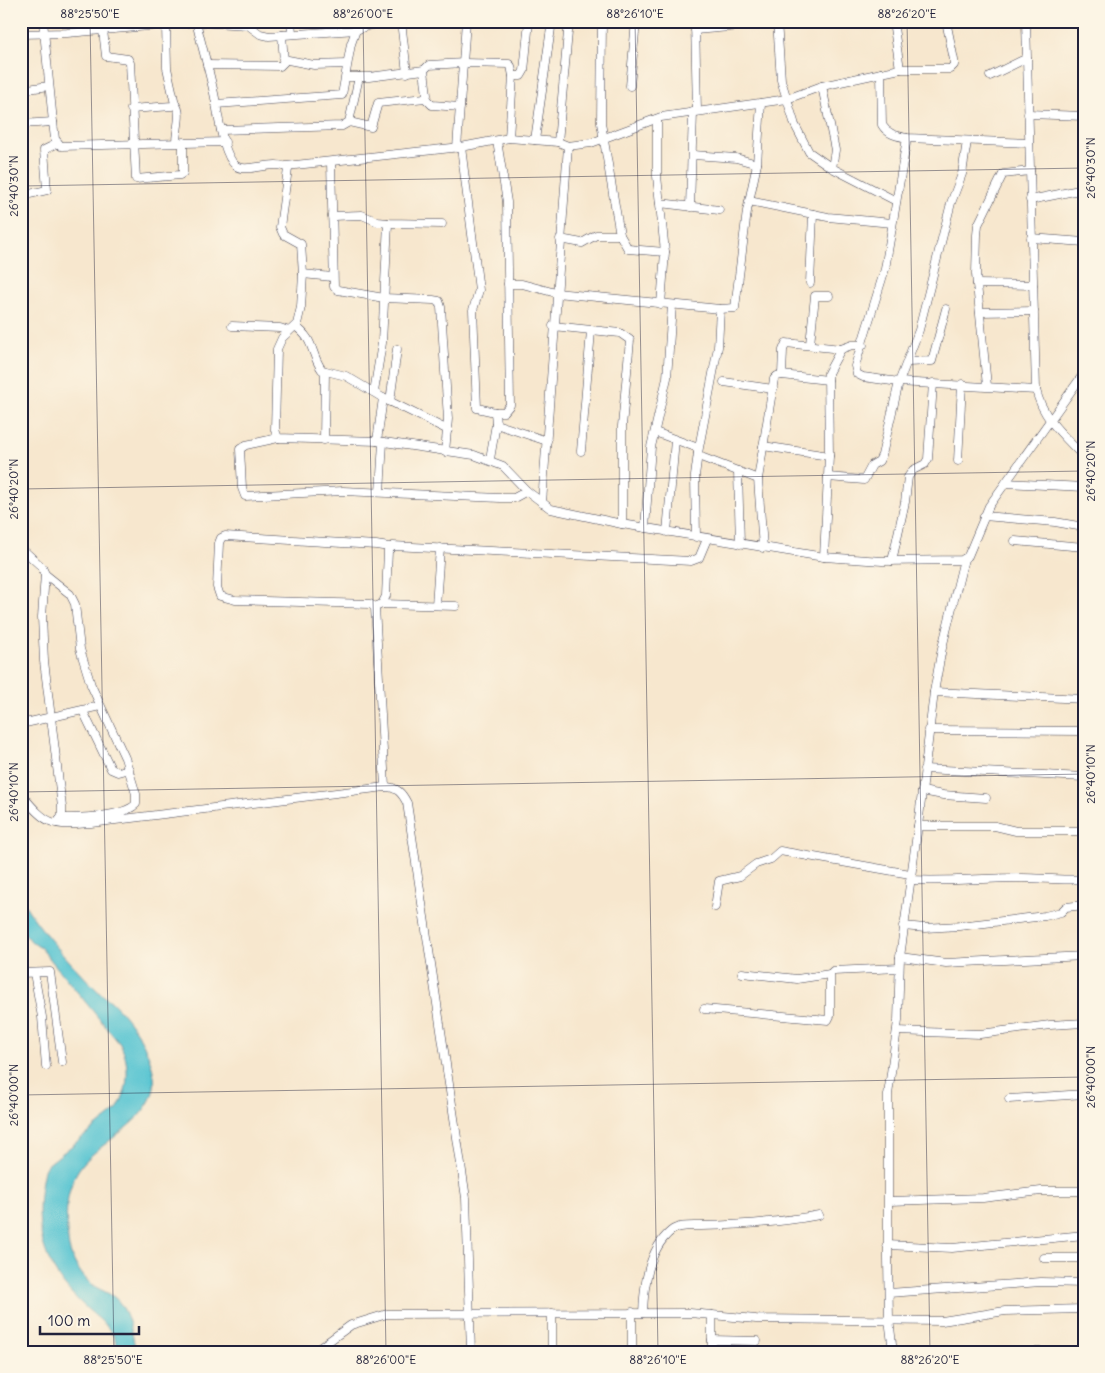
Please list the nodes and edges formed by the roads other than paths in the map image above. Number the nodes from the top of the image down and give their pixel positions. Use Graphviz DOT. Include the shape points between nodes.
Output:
graph roads {
  1 [pos="42,21"];
  2 [pos="291,21"];
  3 [pos="401,21"];
  4 [pos="466,21"];
  5 [pos="529,21"];
  6 [pos="552,21"];
  7 [pos="569,21"];
  8 [pos="602,21"];
  9 [pos="636,21"];
  10 [pos="695,21"];
  11 [pos="893,21"];
  12 [pos="946,21"];
  13 [pos="1026,21"];
  14 [pos="196,22"];
  15 [pos="777,22"];
  16 [pos="143,23"];
  17 [pos="166,25"];
  18 [pos="107,26"];
  19 [pos="356,30"];
  20 [pos="695,30"];
  21 [pos="292,33"];
  22 [pos="21,34"];
  23 [pos="44,34"];
  24 [pos="282,34"];
  25 [pos="1027,58"];
  26 [pos="284,59"];
  27 [pos="464,63"];
  28 [pos="347,64"];
  29 [pos="207,65"];
  30 [pos="900,69"];
  31 [pos="424,70"];
  32 [pos="407,73"];
  33 [pos="881,73"];
  34 [pos="513,76"];
  35 [pos="990,76"];
  36 [pos="346,77"];
  37 [pos="359,77"];
  38 [pos="49,86"];
  39 [pos="630,86"];
  40 [pos="822,86"];
  41 [pos="21,90"];
  42 [pos="425,98"];
  43 [pos="787,99"];
  44 [pos="761,103"];
  45 [pos="174,104"];
  46 [pos="216,104"];
  47 [pos="460,107"];
  48 [pos="132,109"];
  49 [pos="695,111"];
  50 [pos="1028,114"];
  51 [pos="1084,116"];
  52 [pos="656,118"];
  53 [pos="52,122"];
  54 [pos="349,122"];
  55 [pos="21,124"];
  56 [pos="221,130"];
  57 [pos="509,138"];
  58 [pos="907,138"];
  59 [pos="604,139"];
  60 [pos="535,140"];
  61 [pos="497,141"];
  62 [pos="967,141"];
  63 [pos="180,142"];
  64 [pos="225,142"];
  65 [pos="558,142"];
  66 [pos="58,143"];
  67 [pos="134,143"];
  68 [pos="1029,143"];
  69 [pos="568,146"];
  70 [pos="459,147"];
  71 [pos="693,155"];
  72 [pos="332,162"];
  73 [pos="757,164"];
  74 [pos="286,166"];
  75 [pos="832,168"];
  76 [pos="1030,171"];
  77 [pos="1084,189"];
  78 [pos="21,196"];
  79 [pos="1030,200"];
  80 [pos="749,201"];
  81 [pos="896,201"];
  82 [pos="660,202"];
  83 [pos="690,207"];
  84 [pos="719,210"];
  85 [pos="813,214"];
  86 [pos="332,216"];
  87 [pos="388,223"];
  88 [pos="892,223"];
  89 [pos="442,224"];
  90 [pos="620,235"];
  91 [pos="1031,238"];
  92 [pos="560,239"];
  93 [pos="1084,242"];
  94 [pos="665,252"];
  95 [pos="303,274"];
  96 [pos="332,277"];
  97 [pos="810,283"];
  98 [pos="508,284"];
  99 [pos="977,284"];
  100 [pos="1033,285"];
  101 [pos="556,294"];
  102 [pos="829,296"];
  103 [pos="384,298"];
  104 [pos="660,304"];
  105 [pos="672,304"];
  106 [pos="720,309"];
  107 [pos="946,309"];
  108 [pos="1034,311"];
  109 [pos="980,312"];
  110 [pos="232,326"];
  111 [pos="553,326"];
  112 [pos="292,328"];
  113 [pos="592,331"];
  114 [pos="810,344"];
  115 [pos="863,345"];
  116 [pos="841,349"];
  117 [pos="397,350"];
  118 [pos="907,362"];
  119 [pos="325,371"];
  120 [pos="1084,373"];
  121 [pos="782,375"];
  122 [pos="828,380"];
  123 [pos="724,382"];
  124 [pos="899,382"];
  125 [pos="933,384"];
  126 [pos="962,384"];
  127 [pos="987,386"];
  128 [pos="773,389"];
  129 [pos="1036,390"];
  130 [pos="374,392"];
  131 [pos="386,400"];
  132 [pos="495,412"];
  133 [pos="1049,421"];
  134 [pos="496,424"];
  135 [pos="448,430"];
  136 [pos="655,432"];
  137 [pos="278,438"];
  138 [pos="324,440"];
  139 [pos="675,440"];
  140 [pos="380,441"];
  141 [pos="547,441"];
  142 [pos="762,446"];
  143 [pos="698,450"];
  144 [pos="445,452"];
  145 [pos="580,452"];
  146 [pos="828,456"];
  147 [pos="1084,457"];
  148 [pos="490,459"];
  149 [pos="958,461"];
  150 [pos="738,471"];
  151 [pos="828,477"];
  152 [pos="758,479"];
  153 [pos="1006,483"];
  154 [pos="1084,486"];
  155 [pos="527,491"];
  156 [pos="380,492"];
  157 [pos="542,503"];
  158 [pos="984,516"];
  159 [pos="622,524"];
  160 [pos="1084,527"];
  161 [pos="645,528"];
  162 [pos="667,532"];
  163 [pos="696,537"];
  164 [pos="707,539"];
  165 [pos="1014,540"];
  166 [pos="740,544"];
  167 [pos="1084,547"];
  168 [pos="21,548"];
  169 [pos="389,548"];
  170 [pos="440,548"];
  171 [pos="763,548"];
  172 [pos="824,557"];
  173 [pos="964,559"];
  174 [pos="892,560"];
  175 [pos="45,574"];
  176 [pos="378,605"];
  177 [pos="436,605"];
  178 [pos="456,606"];
  179 [pos="934,692"];
  180 [pos="1084,699"];
  181 [pos="100,706"];
  182 [pos="83,711"];
  183 [pos="49,718"];
  184 [pos="21,724"];
  185 [pos="928,730"];
  186 [pos="1084,731"];
  187 [pos="129,769"];
  188 [pos="924,769"];
  189 [pos="1084,777"];
  190 [pos="385,787"];
  191 [pos="922,791"];
  192 [pos="21,794"];
  193 [pos="986,798"];
  194 [pos="61,818"];
  195 [pos="54,824"];
  196 [pos="918,826"];
  197 [pos="1084,831"];
  198 [pos="910,877"];
  199 [pos="1084,879"];
  200 [pos="1084,905"];
  201 [pos="715,907"];
  202 [pos="903,926"];
  203 [pos="1084,956"];
  204 [pos="900,957"];
  205 [pos="899,968"];
  206 [pos="21,973"];
  207 [pos="34,973"];
  208 [pos="742,973"];
  209 [pos="830,974"];
  210 [pos="704,1009"];
  211 [pos="1084,1023"];
  212 [pos="897,1031"];
  213 [pos="62,1062"];
  214 [pos="46,1066"];
  215 [pos="1084,1094"];
  216 [pos="1009,1098"];
  217 [pos="1084,1191"];
  218 [pos="889,1201"];
  219 [pos="819,1215"];
  220 [pos="1084,1235"];
  221 [pos="888,1245"];
  222 [pos="1044,1258"];
  223 [pos="1084,1258"];
  224 [pos="1084,1282"];
  225 [pos="889,1293"];
  226 [pos="1084,1309"];
  227 [pos="632,1312"];
  228 [pos="552,1313"];
  229 [pos="644,1313"];
  230 [pos="471,1314"];
  231 [pos="712,1315"];
  232 [pos="889,1319"];
  233 [pos="712,1340"];
  234 [pos="757,1341"];
  235 [pos="1084,1351"];
  236 [pos="314,1352"];
  237 [pos="471,1352"];
  238 [pos="552,1352"];
  239 [pos="632,1352"];
  240 [pos="712,1352"];
  241 [pos="893,1352"];
  242 [pos="1021,1352"];
  1 -- 23 [label="street"];
  2 -- 21 [label="street"];
  3 -- 19 [label="street"];
  3 -- 32 [label="street"];
  4 -- 27 [label="street"];
  5 -- 34 [label="street" via="524,71 521,76"];
  6 -- 60 [label="street"];
  7 -- 65 [label="street"];
  8 -- 59 [label="street" via="599,109"];
  9 -- 39 [label="street"];
  10 -- 20 [label="street"];
  11 -- 30 [label="street"];
  12 -- 30 [label="street" via="953,67 946,70"];
  13 -- 25 [label="street"];
  14 -- 17 [label="street"];
  14 -- 24 [label="street" via="248,25 263,35"];
  14 -- 29 [label="street"];
  15 -- 20 [label="street"];
  15 -- 43 [label="street" via="781,80"];
  16 -- 17 [label="street"];
  16 -- 18 [label="street"];
  17 -- 45 [label="street" via="167,68"];
  18 -- 23 [label="street"];
  18 -- 48 [label="street" via="106,56 130,61"];
  19 -- 21 [label="street"];
  19 -- 28 [label="street"];
  20 -- 49 [label="street"];
  21 -- 24 [label="street"];
  22 -- 23 [label="street"];
  23 -- 38 [label="street"];
  24 -- 26 [label="street"];
  25 -- 35 [label="street"];
  25 -- 50 [label="street"];
  26 -- 28 [label="street" via="314,66"];
  26 -- 29 [label="street" via="280,66"];
  27 -- 31 [label="street" via="429,65"];
  27 -- 34 [label="street" via="509,64"];
  27 -- 47 [label="street"];
  28 -- 36 [label="street"];
  29 -- 46 [label="street"];
  30 -- 33 [label="street"];
  31 -- 32 [label="street"];
  31 -- 42 [label="street"];
  32 -- 37 [label="street"];
  33 -- 40 [label="street"];
  33 -- 58 [label="street" via="882,125 892,134"];
  34 -- 57 [label="street"];
  36 -- 37 [label="street"];
  36 -- 46 [label="street" via="342,95 334,97"];
  37 -- 54 [label="street"];
  38 -- 41 [label="street"];
  38 -- 53 [label="street"];
  40 -- 43 [label="street"];
  40 -- 75 [label="street" via="835,150"];
  42 -- 47 [label="street" via="432,105"];
  42 -- 54 [label="street" via="378,103 371,127"];
  43 -- 44 [label="street"];
  43 -- 75 [label="street" via="795,125 809,152"];
  44 -- 49 [label="street"];
  44 -- 73 [label="street"];
  45 -- 48 [label="street"];
  45 -- 63 [label="street" via="179,110 176,127"];
  46 -- 56 [label="street"];
  47 -- 70 [label="street"];
  48 -- 67 [label="street"];
  49 -- 52 [label="street"];
  49 -- 71 [label="street"];
  50 -- 51 [label="street"];
  50 -- 68 [label="street"];
  52 -- 59 [label="street"];
  52 -- 82 [label="street"];
  53 -- 55 [label="street"];
  53 -- 66 [label="street"];
  54 -- 56 [label="street" via="324,128"];
  56 -- 64 [label="street"];
  57 -- 60 [label="street"];
  57 -- 61 [label="street"];
  58 -- 62 [label="street"];
  58 -- 81 [label="street"];
  59 -- 69 [label="street"];
  59 -- 90 [label="street"];
  60 -- 65 [label="street"];
  61 -- 70 [label="street"];
  61 -- 98 [label="street" via="507,202"];
  62 -- 68 [label="street"];
  62 -- 118 [label="street" via="962,174 954,192 919,330"];
  63 -- 64 [label="street"];
  63 -- 67 [label="street"];
  63 -- 67 [label="street" via="183,173 140,180 135,177"];
  64 -- 74 [label="street" via="239,168"];
  65 -- 69 [label="street"];
  66 -- 67 [label="street" via="61,146"];
  66 -- 78 [label="street" via="44,150 47,190"];
  68 -- 76 [label="street"];
  69 -- 92 [label="street"];
  70 -- 72 [label="street"];
  70 -- 132 [label="street" via="479,290 473,310 477,408"];
  71 -- 73 [label="street" via="736,158"];
  71 -- 83 [label="street"];
  72 -- 74 [label="street"];
  72 -- 86 [label="street"];
  73 -- 80 [label="street"];
  74 -- 95 [label="street" via="289,174 280,227 283,234 301,244"];
  75 -- 81 [label="street"];
  76 -- 79 [label="street"];
  76 -- 99 [label="street" via="1008,172 1000,178 978,225"];
  77 -- 79 [label="street"];
  79 -- 91 [label="street"];
  80 -- 85 [label="street"];
  80 -- 106 [label="street" via="737,302 735,308"];
  81 -- 88 [label="street"];
  82 -- 83 [label="street"];
  82 -- 94 [label="street"];
  83 -- 84 [label="street"];
  85 -- 88 [label="street"];
  85 -- 97 [label="street"];
  86 -- 87 [label="street" via="362,215"];
  86 -- 96 [label="street"];
  87 -- 89 [label="street"];
  87 -- 103 [label="street"];
  88 -- 115 [label="street" via="885,269"];
  90 -- 92 [label="street" via="596,235 582,242"];
  90 -- 94 [label="street" via="628,249"];
  91 -- 93 [label="street"];
  91 -- 100 [label="street"];
  92 -- 101 [label="street"];
  94 -- 104 [label="street"];
  95 -- 96 [label="street"];
  95 -- 112 [label="street" via="301,307"];
  96 -- 103 [label="street" via="332,284 338,290"];
  98 -- 101 [label="street" via="522,284"];
  98 -- 132 [label="street" via="510,405 504,412"];
  99 -- 100 [label="street"];
  99 -- 109 [label="street"];
  100 -- 108 [label="street"];
  101 -- 104 [label="street"];
  101 -- 111 [label="street"];
  102 -- 114 [label="street" via="815,296"];
  103 -- 130 [label="street"];
  103 -- 135 [label="street" via="439,301"];
  104 -- 105 [label="street"];
  105 -- 106 [label="street"];
  105 -- 136 [label="street" via="667,378"];
  106 -- 143 [label="street" via="718,347"];
  107 -- 118 [label="street" via="932,361"];
  108 -- 109 [label="street"];
  108 -- 129 [label="street"];
  109 -- 127 [label="street"];
  110 -- 112 [label="street"];
  111 -- 113 [label="street"];
  111 -- 141 [label="street"];
  112 -- 119 [label="street" via="310,340"];
  112 -- 137 [label="street" via="282,338 276,359 275,430"];
  113 -- 145 [label="street"];
  113 -- 159 [label="street" via="620,333 630,340 622,426"];
  114 -- 116 [label="street"];
  114 -- 121 [label="street" via="784,345"];
  115 -- 116 [label="street"];
  115 -- 124 [label="street" via="855,366 857,374"];
  116 -- 122 [label="street" via="831,365"];
  117 -- 131 [label="street"];
  118 -- 124 [label="street"];
  119 -- 130 [label="street" via="346,376"];
  119 -- 138 [label="street"];
  120 -- 133 [label="street"];
  121 -- 122 [label="street"];
  121 -- 128 [label="street" via="774,380"];
  122 -- 146 [label="street"];
  123 -- 128 [label="street"];
  124 -- 125 [label="street"];
  124 -- 151 [label="street" via="882,455 872,465 868,476 858,481"];
  125 -- 126 [label="street"];
  125 -- 174 [label="street" via="928,459 908,477"];
  126 -- 127 [label="street"];
  126 -- 149 [label="street"];
  127 -- 129 [label="street"];
  128 -- 142 [label="street"];
  129 -- 133 [label="street"];
  130 -- 131 [label="street"];
  131 -- 135 [label="street"];
  131 -- 140 [label="street"];
  132 -- 134 [label="street"];
  133 -- 147 [label="street"];
  133 -- 153 [label="street"];
  134 -- 141 [label="street"];
  134 -- 148 [label="street"];
  135 -- 144 [label="street"];
  136 -- 139 [label="street"];
  136 -- 161 [label="street"];
  137 -- 138 [label="street"];
  137 -- 156 [label="street" via="240,449 245,496 308,491"];
  138 -- 140 [label="street"];
  139 -- 143 [label="street"];
  139 -- 162 [label="street"];
  140 -- 144 [label="street"];
  140 -- 156 [label="street"];
  141 -- 157 [label="street"];
  142 -- 146 [label="street"];
  142 -- 152 [label="street"];
  143 -- 150 [label="street" via="702,457"];
  143 -- 163 [label="street"];
  144 -- 148 [label="street"];
  146 -- 151 [label="street"];
  148 -- 155 [label="street" via="503,466"];
  150 -- 152 [label="street"];
  150 -- 166 [label="street"];
  151 -- 172 [label="street"];
  152 -- 171 [label="street"];
  153 -- 154 [label="street"];
  153 -- 158 [label="street"];
  155 -- 156 [label="street" via="514,498"];
  155 -- 157 [label="street"];
  157 -- 159 [label="street" via="564,512"];
  158 -- 160 [label="street"];
  158 -- 173 [label="street"];
  159 -- 161 [label="street"];
  161 -- 162 [label="street"];
  162 -- 163 [label="street"];
  163 -- 164 [label="street"];
  164 -- 166 [label="street"];
  164 -- 170 [label="street" via="699,558 691,561"];
  165 -- 167 [label="street"];
  166 -- 171 [label="street"];
  168 -- 175 [label="street" via="42,567"];
  169 -- 170 [label="street"];
  169 -- 176 [label="street" via="386,596"];
  169 -- 176 [label="street" via="225,536 219,543 217,587 220,596 235,600"];
  170 -- 177 [label="street"];
  171 -- 172 [label="street"];
  172 -- 174 [label="street"];
  173 -- 174 [label="street"];
  173 -- 179 [label="street"];
  175 -- 181 [label="street" via="70,594 75,604 80,649"];
  175 -- 183 [label="street" via="43,644"];
  176 -- 177 [label="street"];
  176 -- 190 [label="street"];
  177 -- 178 [label="street"];
  179 -- 180 [label="street"];
  179 -- 185 [label="street"];
  181 -- 182 [label="street"];
  181 -- 187 [label="street"];
  182 -- 183 [label="street"];
  182 -- 187 [label="street" via="111,769 118,772"];
  183 -- 184 [label="street"];
  183 -- 194 [label="street" via="61,797"];
  185 -- 186 [label="street"];
  185 -- 188 [label="street"];
  187 -- 194 [label="street" via="136,794 133,807 94,816"];
  188 -- 189 [label="street"];
  188 -- 191 [label="street"];
  190 -- 195 [label="street" via="91,823"];
  190 -- 230 [label="street" via="396,788 407,803 466,1198"];
  191 -- 193 [label="street"];
  191 -- 196 [label="street"];
  192 -- 195 [label="street" via="43,818"];
  194 -- 195 [label="street"];
  196 -- 197 [label="street"];
  196 -- 198 [label="street"];
  198 -- 199 [label="street" via="946,882"];
  198 -- 201 [label="street" via="780,851 746,873 719,881"];
  198 -- 202 [label="street"];
  200 -- 202 [label="street" via="1066,907 1061,912 1045,916 959,926"];
  202 -- 204 [label="street"];
  203 -- 204 [label="street" via="946,963"];
  204 -- 205 [label="street"];
  205 -- 209 [label="street" via="838,969"];
  205 -- 212 [label="street"];
  206 -- 207 [label="street"];
  207 -- 213 [label="street" via="50,972"];
  207 -- 214 [label="street"];
  208 -- 209 [label="street" via="797,979"];
  209 -- 210 [label="street" via="828,1020"];
  211 -- 212 [label="street" via="980,1034"];
  212 -- 218 [label="street" via="888,1095"];
  215 -- 216 [label="street"];
  217 -- 218 [label="street"];
  218 -- 221 [label="street"];
  219 -- 229 [label="street" via="778,1223 688,1226 672,1230 659,1246 647,1275"];
  220 -- 221 [label="street" via="952,1248"];
  221 -- 225 [label="street"];
  222 -- 223 [label="street"];
  224 -- 225 [label="street"];
  225 -- 232 [label="street"];
  226 -- 232 [label="street" via="1005,1311 951,1321"];
  227 -- 228 [label="street"];
  227 -- 229 [label="street"];
  227 -- 239 [label="street"];
  228 -- 230 [label="street"];
  228 -- 238 [label="street"];
  229 -- 231 [label="street"];
  230 -- 236 [label="street" via="387,1314 338,1333"];
  230 -- 237 [label="street"];
  231 -- 232 [label="street" via="848,1321"];
  231 -- 233 [label="street"];
  232 -- 241 [label="street"];
  233 -- 234 [label="street"];
  233 -- 240 [label="street"];
  235 -- 242 [label="street"];
}
